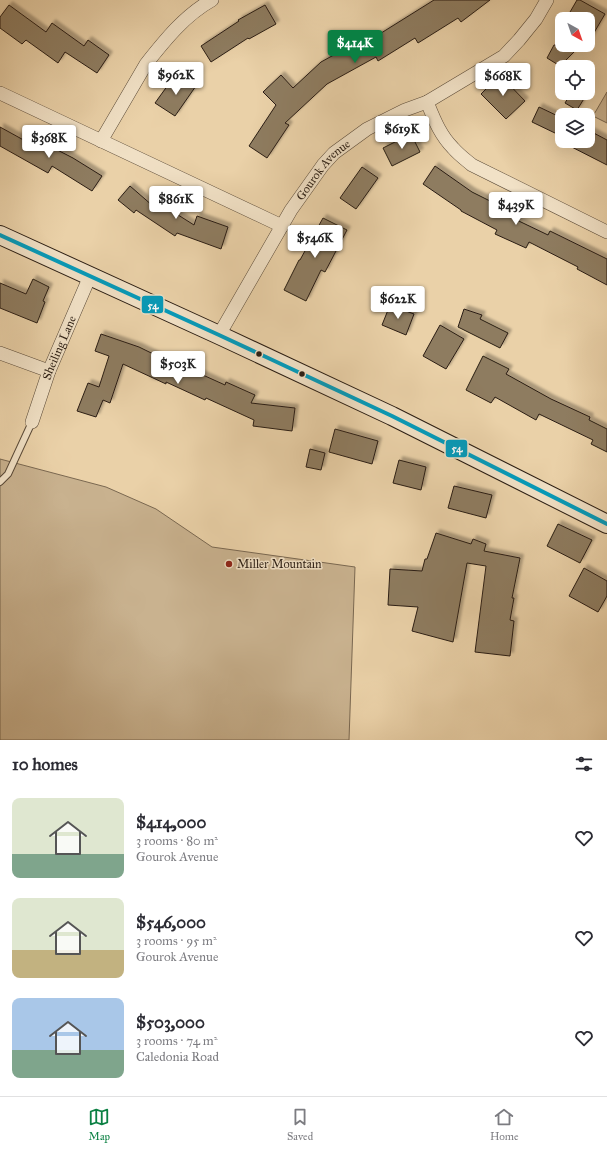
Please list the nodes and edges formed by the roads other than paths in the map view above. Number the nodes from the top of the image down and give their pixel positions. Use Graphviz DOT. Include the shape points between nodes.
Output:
graph roads {
  1 [pos="212,0"];
  2 [pos="547,0"];
  3 [pos="0,92"];
  4 [pos="427,102"];
  5 [pos="101,141"];
  6 [pos="282,226"];
  7 [pos="607,232"];
  8 [pos="0,235"];
  9 [pos="90,276"];
  10 [pos="219,335"];
  11 [pos="0,354"];
  12 [pos="49,371"];
  13 [pos="32,422"];
  14 [pos="0,482"];
  15 [pos="607,524"];
  1 -- 5 [label="street" via="196,9 181,23 152,56"];
  2 -- 4 [label="street, Gourok Avenue" via="536,19 504,56"];
  3 -- 5 [label="street"];
  4 -- 6 [label="street, Gourok Avenue" via="367,129 334,153 304,191"];
  4 -- 7 [label="street" via="448,142 472,165"];
  5 -- 6 [label="street"];
  6 -- 10 [label="street, Gourok Avenue"];
  8 -- 9 [label="street"];
  9 -- 10 [label="street"];
  9 -- 12 [label="street, Sheiling Lane"];
  10 -- 15 [label="street" via="392,416"];
  11 -- 12 [label="street"];
  12 -- 13 [label="street, Sheiling Lane"];
  13 -- 14 [label="lane" via="8,474"];
}
